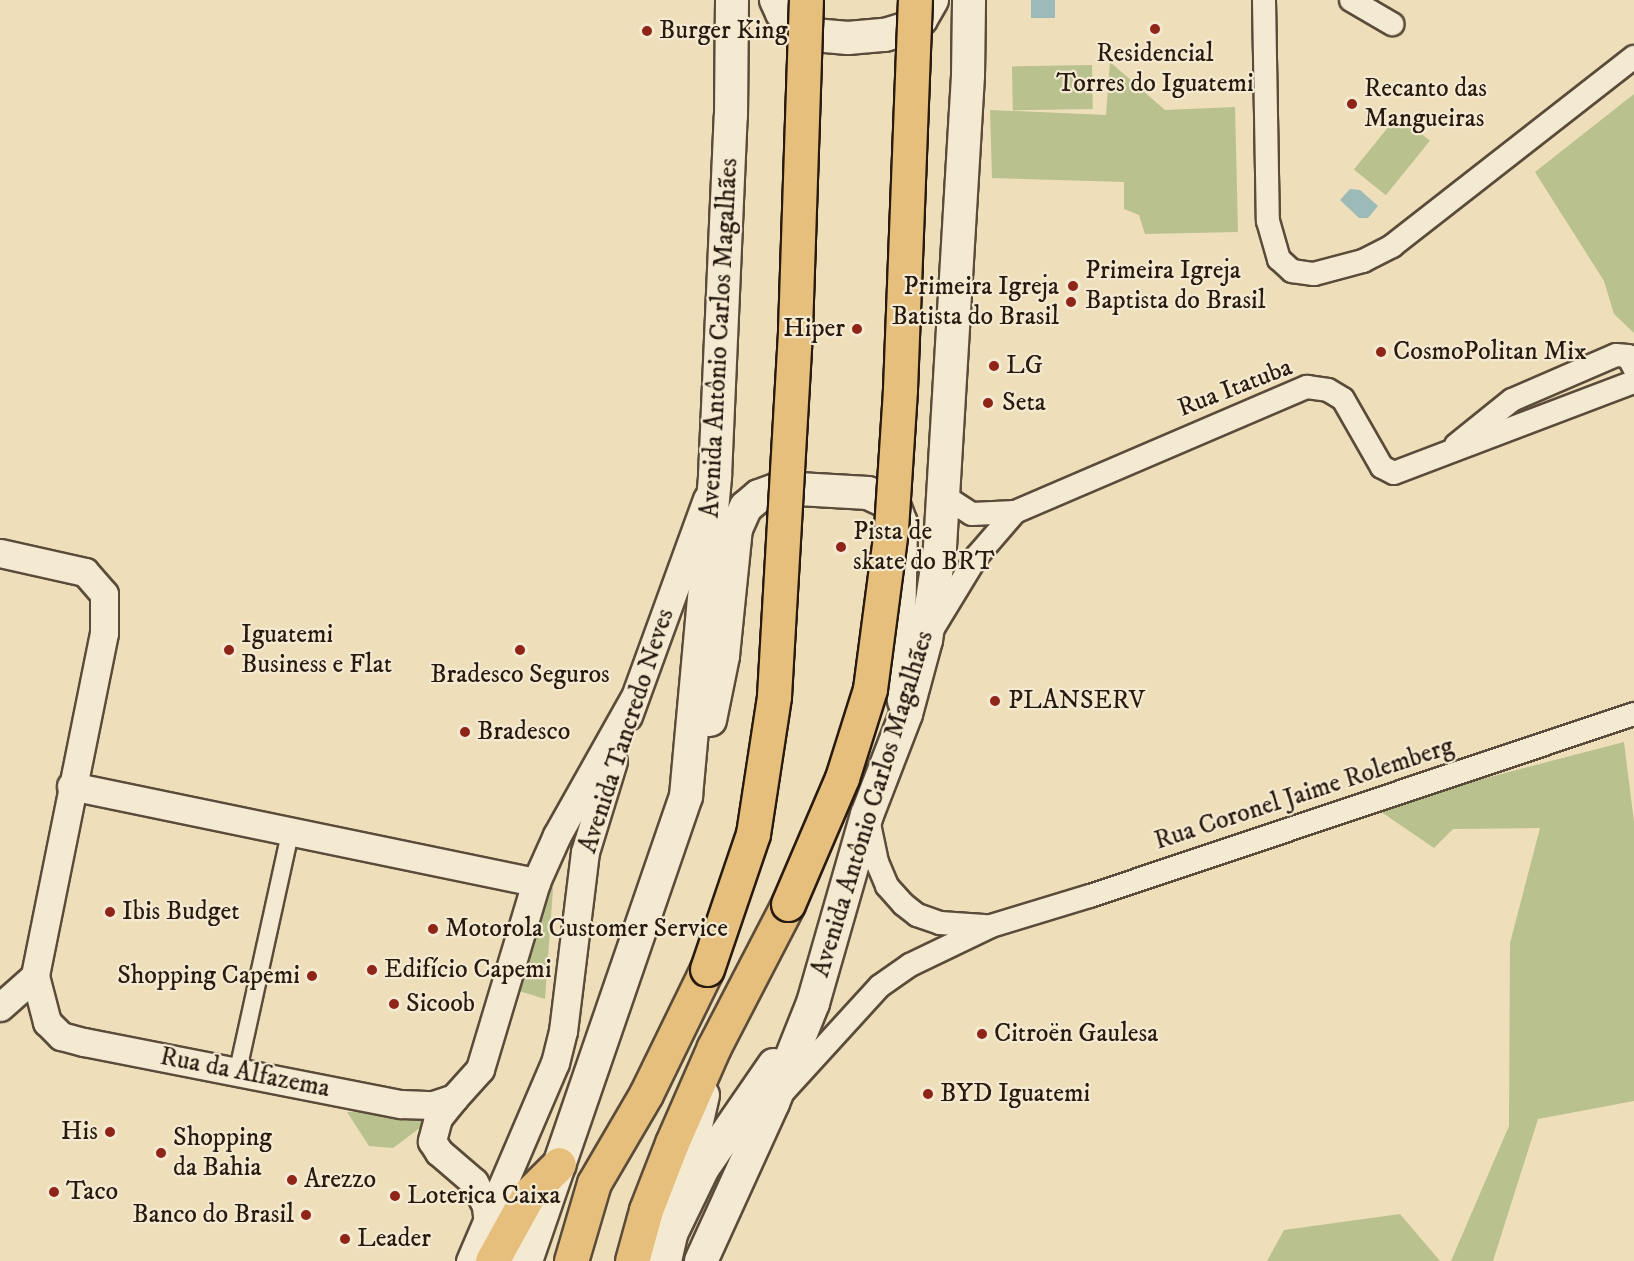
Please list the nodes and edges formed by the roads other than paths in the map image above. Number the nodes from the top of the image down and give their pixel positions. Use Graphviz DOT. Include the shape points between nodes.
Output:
graph roads {
  1 [pos="732,0"];
  2 [pos="776,0"];
  3 [pos="806,0"];
  4 [pos="915,0"];
  5 [pos="932,0"];
  6 [pos="969,0"];
  7 [pos="1264,0"];
  8 [pos="1351,0"];
  9 [pos="1392,24"];
  10 [pos="1634,57"];
  11 [pos="1634,368"];
  12 [pos="1634,382"];
  13 [pos="1443,456"];
  14 [pos="715,476"];
  15 [pos="944,495"];
  16 [pos="1015,512"];
  17 [pos="0,553"];
  18 [pos="926,640"];
  19 [pos="633,700"];
  20 [pos="906,714"];
  21 [pos="1634,714"];
  22 [pos="71,786"];
  23 [pos="686,796"];
  24 [pos="867,815"];
  25 [pos="291,829"];
  26 [pos="536,882"];
  27 [pos="991,926"];
  28 [pos="35,976"];
  29 [pos="813,1004"];
  30 [pos="0,1007"];
  31 [pos="714,1047"];
  32 [pos="238,1070"];
  33 [pos="454,1098"];
  34 [pos="773,1103"];
  35 [pos="559,1164"];
  36 [pos="488,1224"];
  37 [pos="667,1250"];
  38 [pos="470,1261"];
  39 [pos="492,1261"];
  40 [pos="526,1261"];
  41 [pos="572,1261"];
  42 [pos="632,1261"];
  43 [pos="701,1261"];
  1 -- 14 [label="main road, Avenida Antônio Carlos Magalhães" via="731,116"];
  2 -- 5 [label="main road" via="782,13 798,28 820,36 848,38 885,35 905,28 921,19"];
  3 -- 41 [label="main road, bridge" via="795,330 774,696 753,834 707,969 646,1094 594,1183"];
  4 -- 31 [label="main road, Avenida Antônio Carlos Magalhães, bridge" via="891,529 870,689 842,778 788,904"];
  6 -- 15 [label="main road, Avenida Antônio Carlos Magalhães"];
  7 -- 10 [label="street" via="1268,221 1280,259 1292,271 1314,274 1363,261 1392,246"];
  8 -- 9 [label="street"];
  11 -- 13 [label="street, Rua Itatuba" via="1628,356 1616,355 1512,400"];
  12 -- 13 [label="street, Rua Itatuba"];
  13 -- 16 [label="street, Rua Itatuba" via="1400,471 1382,468 1343,399 1328,390 1307,387"];
  14 -- 19 [label="street, Avenida Tancredo Neves"];
  14 -- 23 [label="main road, Avenida Antônio Carlos Magalhães"];
  15 -- 16 [label="street, Rua Itatuba" via="972,514"];
  15 -- 18 [label="main road, Avenida Antônio Carlos Magalhães"];
  16 -- 18 [label="street, Rua Itatuba" via="977,556"];
  17 -- 22 [label="street, Rua da Alfazema" via="85,572 104,594 104,633"];
  18 -- 20 [label="main road, Avenida Antônio Carlos Magalhães"];
  19 -- 26 [label="street" via="557,835"];
  19 -- 36 [label="street, Avenida Tancredo Neves" via="585,852 563,1031 555,1063"];
  20 -- 23 [label="main road" via="900,670 901,524 894,505 868,494 844,491 781,488 759,496 746,507 736,529 723,656 711,718"];
  20 -- 24 [label="main road, Avenida Antônio Carlos Magalhães"];
  21 -- 27 [label="street, Rua Coronel Jaime Rolemberg"];
  22 -- 25 [label="street"];
  22 -- 28 [label="street, Rua da Alfazema"];
  23 -- 35 [label="main road, Avenida Antônio Carlos Magalhães"];
  24 -- 27 [label="street, Rua Coronel Jaime Rolemberg" via="877,862 887,886 903,904 917,915 940,923"];
  24 -- 29 [label="main road, Avenida Antônio Carlos Magalhães"];
  25 -- 26 [label="street"];
  25 -- 32 [label="street"];
  26 -- 33 [label="street" via="480,1069"];
  27 -- 34 [label="street, Rua Coronel Jaime Rolemberg" via="910,965 880,986"];
  28 -- 30 [label="street"];
  28 -- 32 [label="street, Rua da Alfazema" via="47,1022 60,1036"];
  29 -- 34 [label="main road, Avenida Antônio Carlos Magalhães"];
  29 -- 37 [label="main road" via="703,1168"];
  31 -- 37 [label="main road, Avenida Antônio Carlos Magalhães"];
  31 -- 42 [label="main road, Avenida Antônio Carlos Magalhães" via="650,1201"];
  32 -- 33 [label="street, Rua da Alfazema" via="401,1104 433,1105"];
  33 -- 36 [label="street" via="438,1118 432,1140 438,1152 474,1182 486,1206"];
  34 -- 43 [label="main road, Avenida Antônio Carlos Magalhães"];
  35 -- 39 [label="main road" via="529,1194"];
  35 -- 40 [label="main road, Avenida Antônio Carlos Magalhães"];
  36 -- 38 [label="street, Avenida Tancredo Neves"];
}
